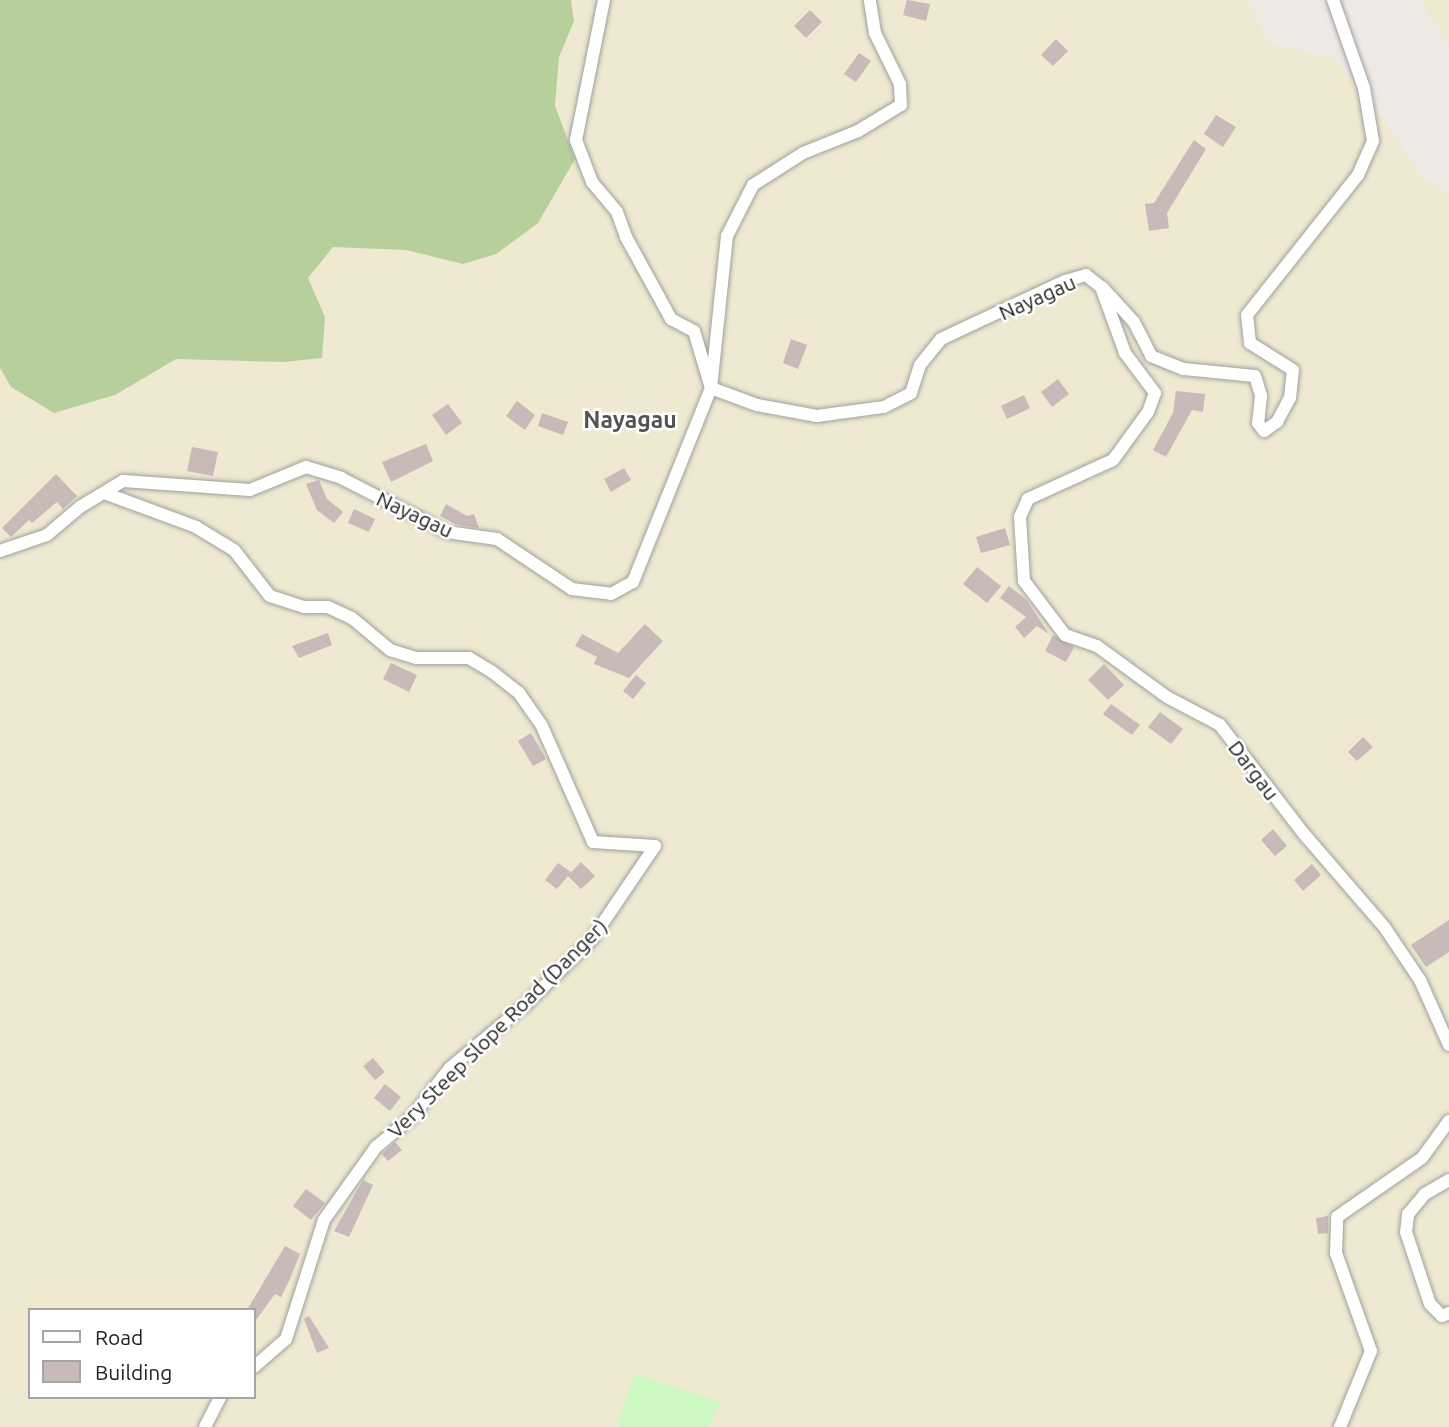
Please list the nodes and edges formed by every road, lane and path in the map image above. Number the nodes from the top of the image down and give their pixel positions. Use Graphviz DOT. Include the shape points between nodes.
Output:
graph roads {
  1 [pos="604,0"];
  2 [pos="870,0"];
  3 [pos="1333,0"];
  4 [pos="1101,287"];
  5 [pos="711,388"];
  6 [pos="107,494"];
  7 [pos="1019,547"];
  8 [pos="0,551"];
  9 [pos="1449,1045"];
  10 [pos="1449,1121"];
  11 [pos="1449,1180"];
  12 [pos="1449,1313"];
  13 [pos="256,1365"];
  14 [pos="219,1399"];
  15 [pos="205,1427"];
  16 [pos="1340,1427"];
  1 -- 5 [label="street" via="576,139 592,182 617,212 671,319 694,331"];
  2 -- 5 [label="street, Nayagau" via="875,33 900,84 901,105 858,131 803,153 753,185 727,236"];
  3 -- 4 [label="street" via="1364,88 1373,141 1359,175 1247,315 1250,343 1293,370 1290,398 1277,422 1264,431 1258,423 1261,396 1255,376 1184,369 1151,356 1134,322"];
  4 -- 5 [label="street, Nayagau" via="1086,275 1065,281 941,339 920,366 911,393 884,407 817,416 757,405"];
  4 -- 7 [label="street, Nayagau" via="1125,353 1155,393 1149,412 1113,460 1028,499 1020,517"];
  5 -- 6 [label="street, Nayagau" via="633,582 611,594 572,589 496,539 447,532 341,478 306,467 250,490 123,481"];
  6 -- 8 [label="street, Nayagau" via="80,506 47,536"];
  6 -- 13 [label="street, Very Steep Slope Road (Danger)" via="196,527 234,550 270,596 304,607 328,607 352,618 390,650 418,658 469,658 491,671 519,693 541,724 593,842 653,843 655,850 592,939 526,1005 450,1068 412,1117 376,1147 324,1220 286,1339"];
  7 -- 9 [label="street, Dargau" via="1024,581 1065,635 1097,646 1167,697 1220,725 1296,825 1385,928 1420,980"];
  10 -- 16 [label="street" via="1422,1158 1337,1217 1336,1253 1371,1351"];
  11 -- 12 [label="street" via="1424,1194 1408,1214 1406,1232 1430,1304 1442,1315"];
  14 -- 15 [label="street"];
}
